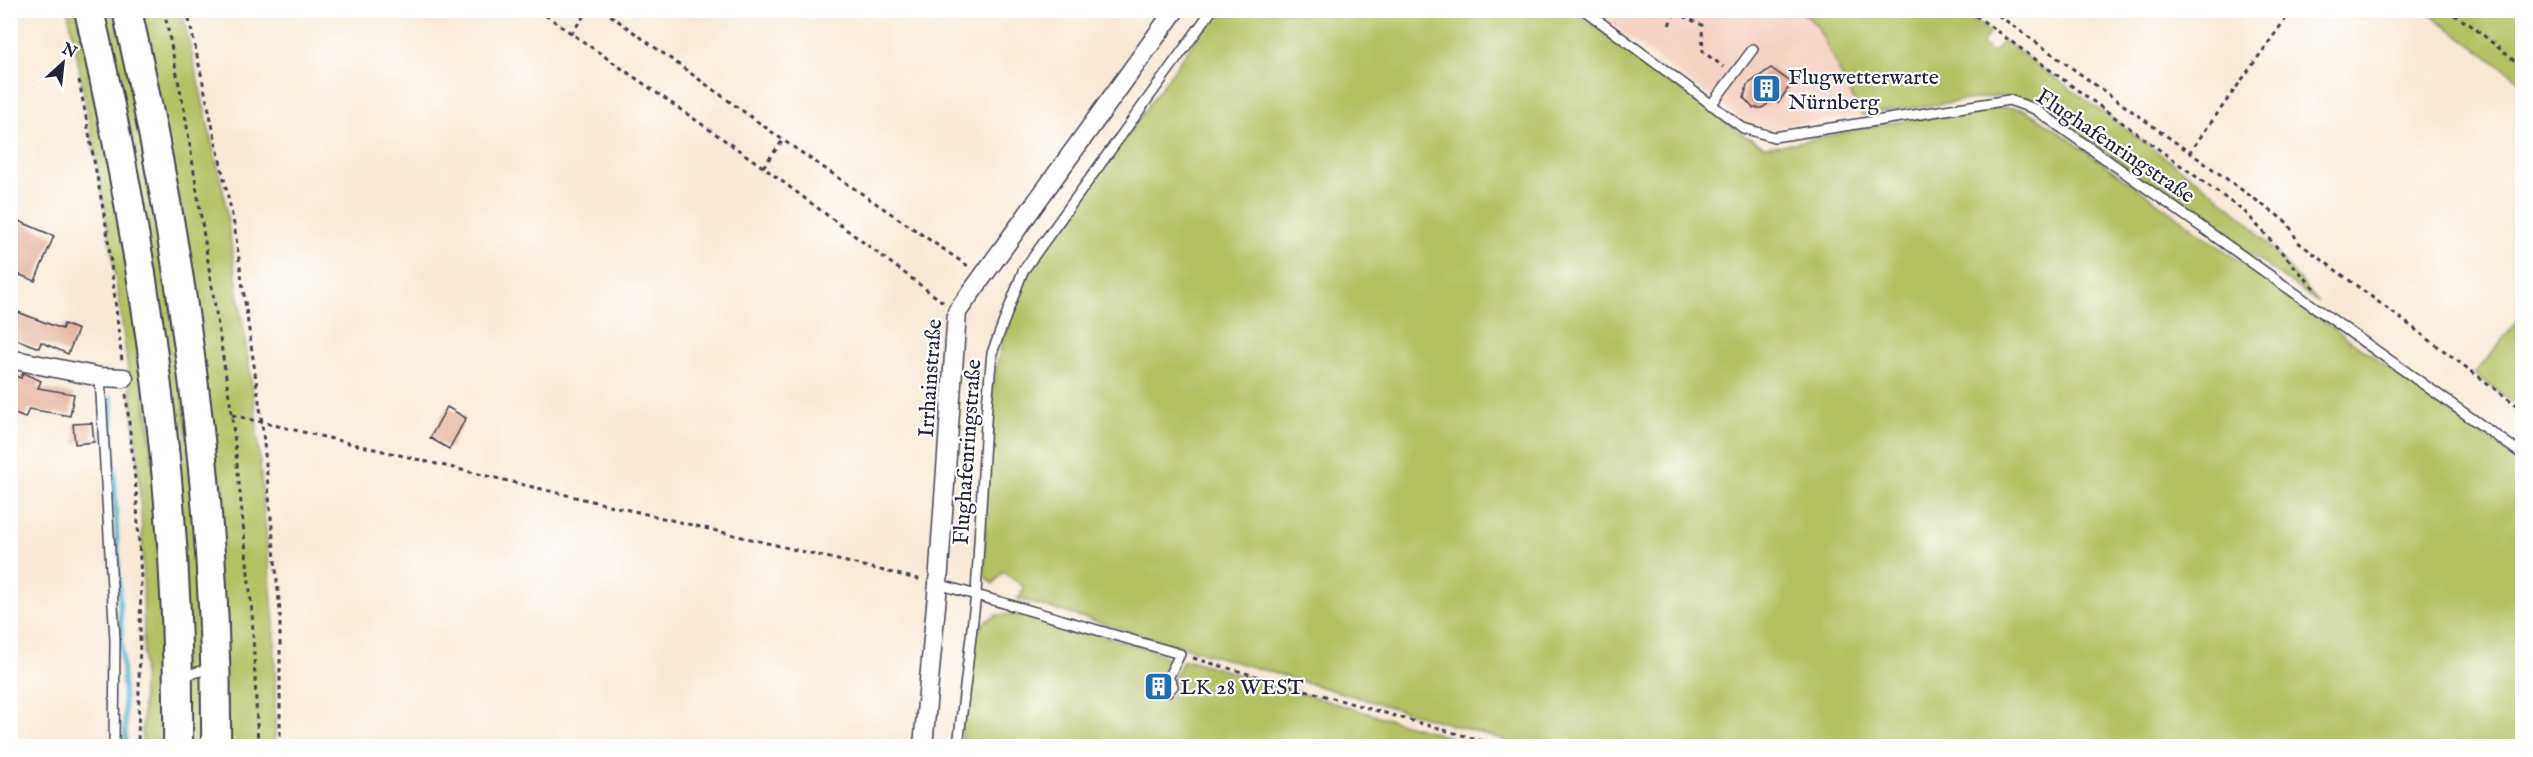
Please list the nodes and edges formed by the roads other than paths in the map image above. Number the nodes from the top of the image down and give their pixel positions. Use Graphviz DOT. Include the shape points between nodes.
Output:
graph roads {
  1 [pos="89,10"];
  2 [pos="127,10"];
  3 [pos="1175,10"];
  4 [pos="1212,10"];
  5 [pos="1584,10"];
  6 [pos="1753,50"];
  7 [pos="1711,105"];
  8 [pos="10,359"];
  9 [pos="100,377"];
  10 [pos="124,378"];
  11 [pos="2523,454"];
  12 [pos="938,584"];
  13 [pos="976,594"];
  14 [pos="204,670"];
  15 [pos="187,675"];
  16 [pos="1168,692"];
  17 [pos="114,747"];
  18 [pos="178,747"];
  19 [pos="216,747"];
  20 [pos="923,747"];
  21 [pos="958,747"];
  1 -- 18 [label="main road" via="131,213 162,425 175,579"];
  2 -- 19 [label="main road" via="182,293 192,366 210,538"];
  3 -- 12 [label="street, Irrhainstraße" via="957,312"];
  4 -- 13 [label="lane, Flughafenringstraße" via="1023,271 1006,312 992,353"];
  5 -- 7 [label="lane, Flughafenringstraße"];
  6 -- 7 [label="lane"];
  7 -- 11 [label="lane, Flughafenringstraße" via="1743,129 1774,136 2009,100 2035,109"];
  8 -- 9 [label="street"];
  9 -- 10 [label="street"];
  9 -- 17 [label="lane" via="115,640"];
  12 -- 13 [label="lane"];
  12 -- 20 [label="street, Irrhainstraße"];
  13 -- 16 [label="lane" via="1180,654 1168,678 1173,686"];
  13 -- 21 [label="lane, Flughafenringstraße"];
  14 -- 15 [label="lane"];
}
